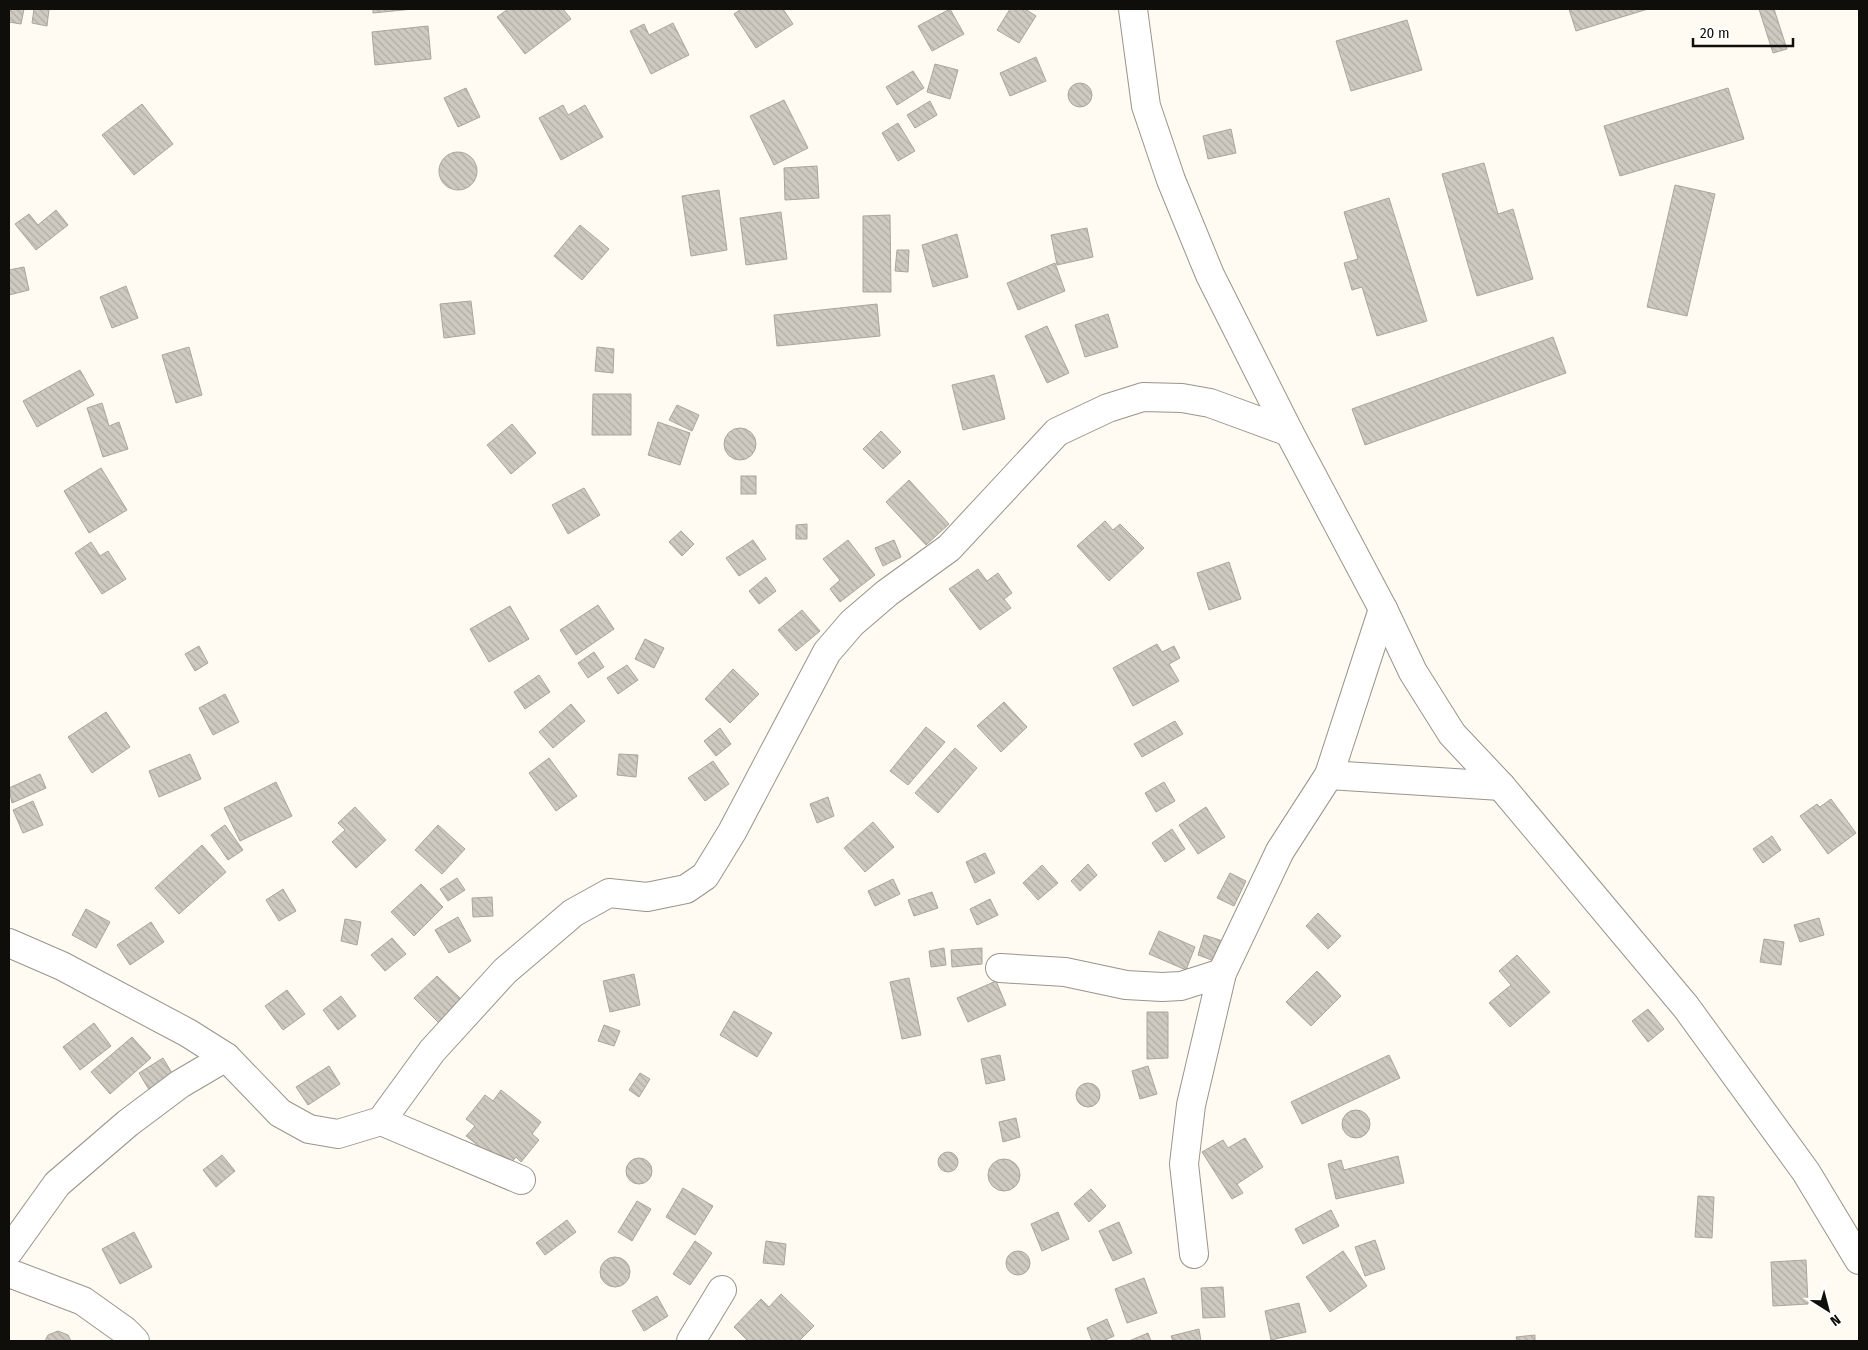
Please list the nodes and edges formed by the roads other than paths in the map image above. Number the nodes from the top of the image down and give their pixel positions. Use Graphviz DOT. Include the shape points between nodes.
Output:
graph roads {
  1 [pos="1133,9"];
  2 [pos="1289,432"];
  3 [pos="1383,609"];
  4 [pos="1329,775"];
  5 [pos="1501,786"];
  6 [pos="9,943"];
  7 [pos="1000,968"];
  8 [pos="1222,973"];
  9 [pos="226,1057"];
  10 [pos="381,1121"];
  11 [pos="521,1180"];
  12 [pos="9,1251"];
  13 [pos="1194,1254"];
  14 [pos="1859,1260"];
  15 [pos="9,1274"];
  16 [pos="722,1290"];
  17 [pos="135,1341"];
  18 [pos="690,1341"];
  1 -- 2 [label="street" via="1146,106 1171,180 1210,275"];
  2 -- 3 [label="street"];
  2 -- 10 [label="street" via="1210,403 1182,398 1143,398 1108,408 1057,432 949,548 887,593 852,623 827,652 737,824 705,876 686,889 646,897 609,894 573,913 505,971 432,1050"];
  3 -- 4 [label="street"];
  3 -- 5 [label="street" via="1413,672 1452,734"];
  4 -- 5 [label="street"];
  4 -- 8 [label="street" via="1280,852"];
  5 -- 14 [label="street" via="1686,1007 1806,1172"];
  6 -- 9 [label="street" via="70,971 188,1033"];
  7 -- 8 [label="street" via="1065,972 1126,985 1162,987 1180,986"];
  8 -- 13 [label="street" via="1191,1105 1184,1164"];
  9 -- 10 [label="street" via="280,1112 309,1130 338,1134"];
  9 -- 12 [label="street" via="180,1084 128,1123 57,1184"];
  10 -- 11 [label="street"];
  15 -- 17 [label="street" via="83,1301"];
  16 -- 18 [label="street"];
}
